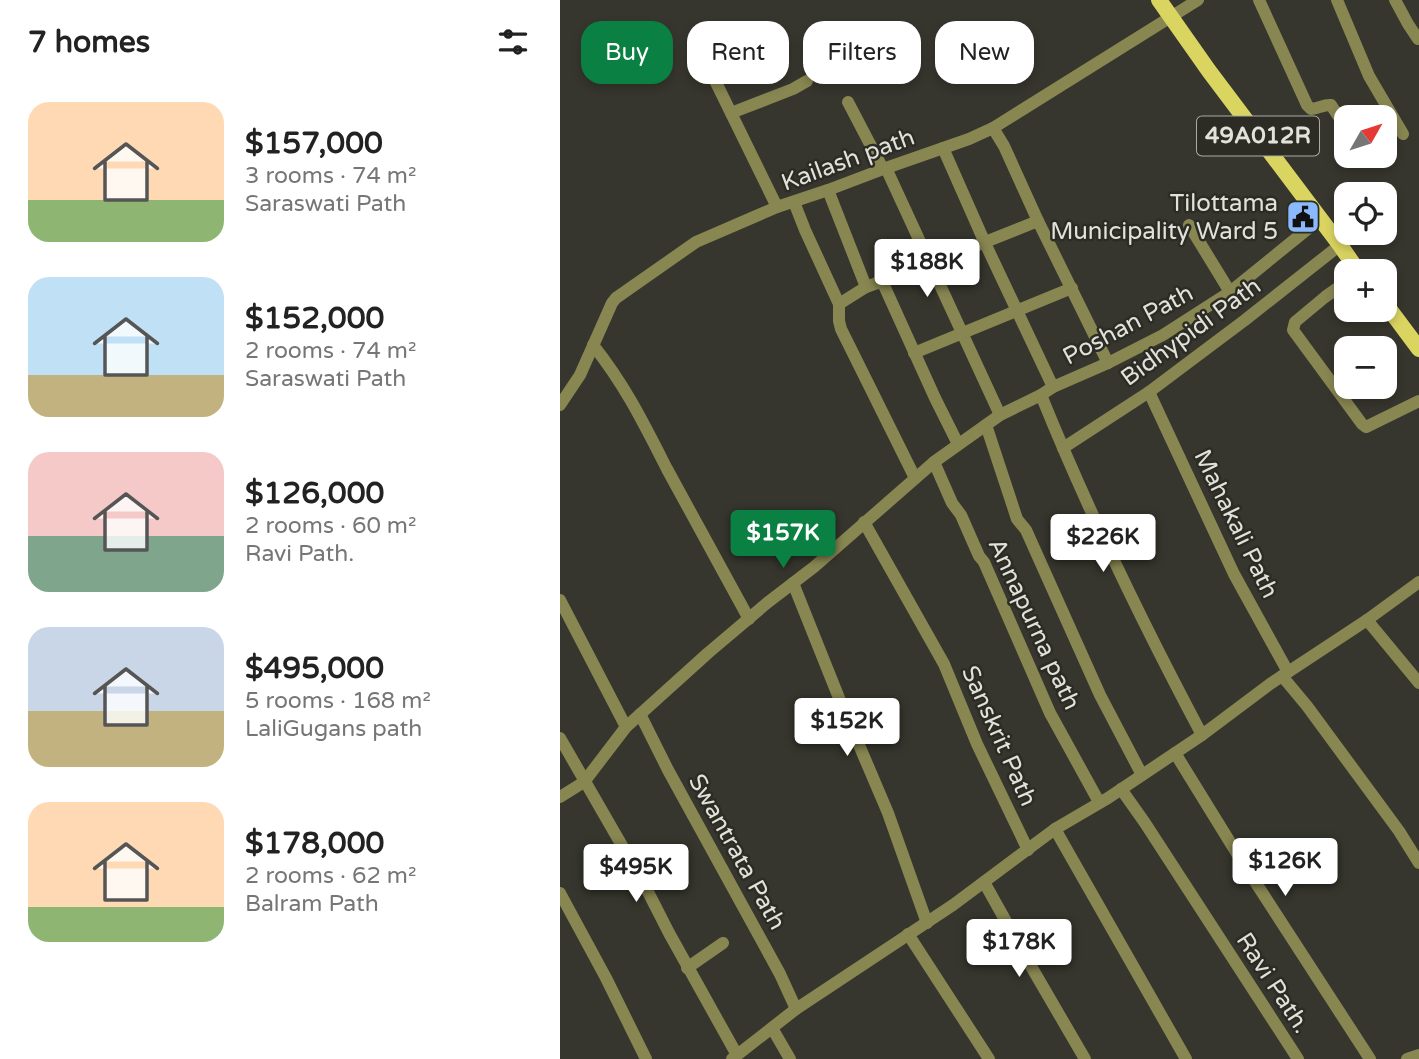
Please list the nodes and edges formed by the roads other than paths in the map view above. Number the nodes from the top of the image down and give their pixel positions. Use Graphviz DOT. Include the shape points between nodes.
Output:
graph roads {
  1 [pos="1159,0"];
  2 [pos="1198,0"];
  3 [pos="1259,0"];
  4 [pos="1337,0"];
  5 [pos="1395,0"];
  6 [pos="1171,17"];
  7 [pos="1419,38"];
  8 [pos="803,83"];
  9 [pos="717,84"];
  10 [pos="848,103"];
  11 [pos="1334,110"];
  12 [pos="731,113"];
  13 [pos="993,128"];
  14 [pos="1403,134"];
  15 [pos="943,148"];
  16 [pos="884,168"];
  17 [pos="828,190"];
  18 [pos="794,202"];
  19 [pos="777,207"];
  20 [pos="1320,219"];
  21 [pos="1038,221"];
  22 [pos="1189,225"];
  23 [pos="1334,237"];
  24 [pos="985,243"];
  25 [pos="1340,245"];
  26 [pos="1350,259"];
  27 [pos="930,264"];
  28 [pos="882,282"];
  29 [pos="866,287"];
  30 [pos="1072,288"];
  31 [pos="1334,291"];
  32 [pos="1230,292"];
  33 [pos="839,304"];
  34 [pos="1018,310"];
  35 [pos="1397,319"];
  36 [pos="961,333"];
  37 [pos="593,345"];
  38 [pos="1419,349"];
  39 [pos="914,353"];
  40 [pos="1108,363"];
  41 [pos="1053,387"];
  42 [pos="1149,392"];
  43 [pos="1041,395"];
  44 [pos="1419,401"];
  45 [pos="560,405"];
  46 [pos="1000,415"];
  47 [pos="986,425"];
  48 [pos="958,444"];
  49 [pos="1063,448"];
  50 [pos="934,462"];
  51 [pos="915,478"];
  52 [pos="864,522"];
  53 [pos="1419,582"];
  54 [pos="793,583"];
  55 [pos="560,600"];
  56 [pos="750,619"];
  57 [pos="1367,620"];
  58 [pos="1285,674"];
  59 [pos="1419,684"];
  60 [pos="640,714"];
  61 [pos="626,727"];
  62 [pos="1202,735"];
  63 [pos="560,738"];
  64 [pos="1175,753"];
  65 [pos="1142,775"];
  66 [pos="584,782"];
  67 [pos="1121,789"];
  68 [pos="560,797"];
  69 [pos="1099,802"];
  70 [pos="1055,829"];
  71 [pos="1028,850"];
  72 [pos="1419,863"];
  73 [pos="984,882"];
  74 [pos="560,893"];
  75 [pos="927,923"];
  76 [pos="908,934"];
  77 [pos="723,943"];
  78 [pos="688,968"];
  79 [pos="796,1009"];
  80 [pos="772,1028"];
  81 [pos="1419,1055"];
  82 [pos="735,1057"];
  83 [pos="646,1059"];
  84 [pos="790,1059"];
  85 [pos="989,1059"];
  86 [pos="1085,1059"];
  87 [pos="1186,1059"];
  88 [pos="1298,1059"];
  89 [pos="1370,1059"];
  90 [pos="1407,1059"];
  1 -- 6 [label="main road, 49A012R"];
  2 -- 6 [label="street, Kailash path"];
  3 -- 11 [label="street" via="1307,105 1311,109 1331,105"];
  4 -- 14 [label="street" via="1369,76"];
  5 -- 7 [label="street"];
  6 -- 13 [label="street, Kailash path"];
  6 -- 20 [label="main road, 49A012R"];
  8 -- 12 [label="street"];
  9 -- 12 [label="street"];
  10 -- 16 [label="street"];
  12 -- 19 [label="street"];
  13 -- 15 [label="street, Kailash path"];
  13 -- 21 [label="street"];
  15 -- 16 [label="street, Kailash path"];
  15 -- 24 [label="street"];
  16 -- 17 [label="street, Kailash path"];
  16 -- 27 [label="street"];
  17 -- 18 [label="street, Kailash path"];
  17 -- 29 [label="street"];
  18 -- 19 [label="street, Kailash path"];
  18 -- 33 [label="street"];
  19 -- 37 [label="street, Kailash path" via="696,242 616,298"];
  20 -- 23 [label="main road, 49A012R"];
  20 -- 32 [label="street, Poshan Path"];
  21 -- 24 [label="street"];
  21 -- 30 [label="street"];
  22 -- 32 [label="street"];
  24 -- 27 [label="street"];
  24 -- 34 [label="street"];
  25 -- 26 [label="main road, 49A012R"];
  25 -- 42 [label="street, Bidhypidi Path"];
  27 -- 28 [label="street"];
  27 -- 36 [label="street"];
  28 -- 29 [label="street"];
  28 -- 39 [label="street"];
  29 -- 33 [label="street"];
  30 -- 34 [label="street"];
  30 -- 40 [label="street"];
  31 -- 44 [label="street" via="1295,322 1293,330 1362,424 1366,427"];
  32 -- 40 [label="street, Poshan Path"];
  33 -- 51 [label="street" via="841,329"];
  34 -- 36 [label="street"];
  34 -- 41 [label="street"];
  35 -- 38 [label="main road"];
  36 -- 39 [label="street"];
  36 -- 46 [label="street"];
  37 -- 45 [label="street, Kailash path"];
  37 -- 56 [label="street" via="634,404"];
  39 -- 48 [label="street"];
  40 -- 41 [label="street, Poshan Path"];
  41 -- 43 [label="street, Poshan Path"];
  42 -- 49 [label="street, Bidhypidi Path"];
  42 -- 58 [label="street, Mahakali Path"];
  43 -- 46 [label="street, Poshan Path"];
  43 -- 49 [label="street"];
  46 -- 47 [label="street, Poshan Path"];
  47 -- 48 [label="street, Poshan Path"];
  47 -- 65 [label="street" via="1017,519"];
  48 -- 50 [label="street, Poshan Path"];
  49 -- 62 [label="street"];
  50 -- 51 [label="street, Poshan Path"];
  50 -- 69 [label="street, Annapurna path" via="1050,713"];
  51 -- 52 [label="street, Poshan Path"];
  52 -- 54 [label="street, Poshan Path"];
  52 -- 71 [label="street, Sanskrit Path" via="944,664"];
  53 -- 57 [label="street"];
  54 -- 56 [label="street, Poshan Path"];
  54 -- 75 [label="street" via="888,813"];
  55 -- 61 [label="street"];
  56 -- 60 [label="street, Poshan Path"];
  57 -- 58 [label="street"];
  57 -- 59 [label="street"];
  58 -- 62 [label="street"];
  58 -- 72 [label="street, Mahakali Path"];
  60 -- 61 [label="street, Poshan Path"];
  60 -- 79 [label="street, Swantrata Path"];
  61 -- 66 [label="street, Poshan Path"];
  62 -- 64 [label="street"];
  63 -- 66 [label="street"];
  64 -- 65 [label="street"];
  64 -- 89 [label="street"];
  65 -- 67 [label="street"];
  66 -- 68 [label="street"];
  66 -- 78 [label="street"];
  67 -- 69 [label="street"];
  67 -- 88 [label="street, Ravi Path."];
  69 -- 70 [label="street"];
  70 -- 71 [label="street"];
  70 -- 87 [label="street"];
  71 -- 73 [label="street"];
  73 -- 75 [label="street"];
  73 -- 86 [label="street"];
  74 -- 83 [label="street"];
  75 -- 76 [label="street"];
  76 -- 79 [label="street"];
  76 -- 85 [label="street"];
  77 -- 78 [label="street"];
  78 -- 82 [label="street"];
  79 -- 80 [label="street"];
  80 -- 82 [label="street"];
  80 -- 84 [label="street"];
  81 -- 90 [label="street"];
}
